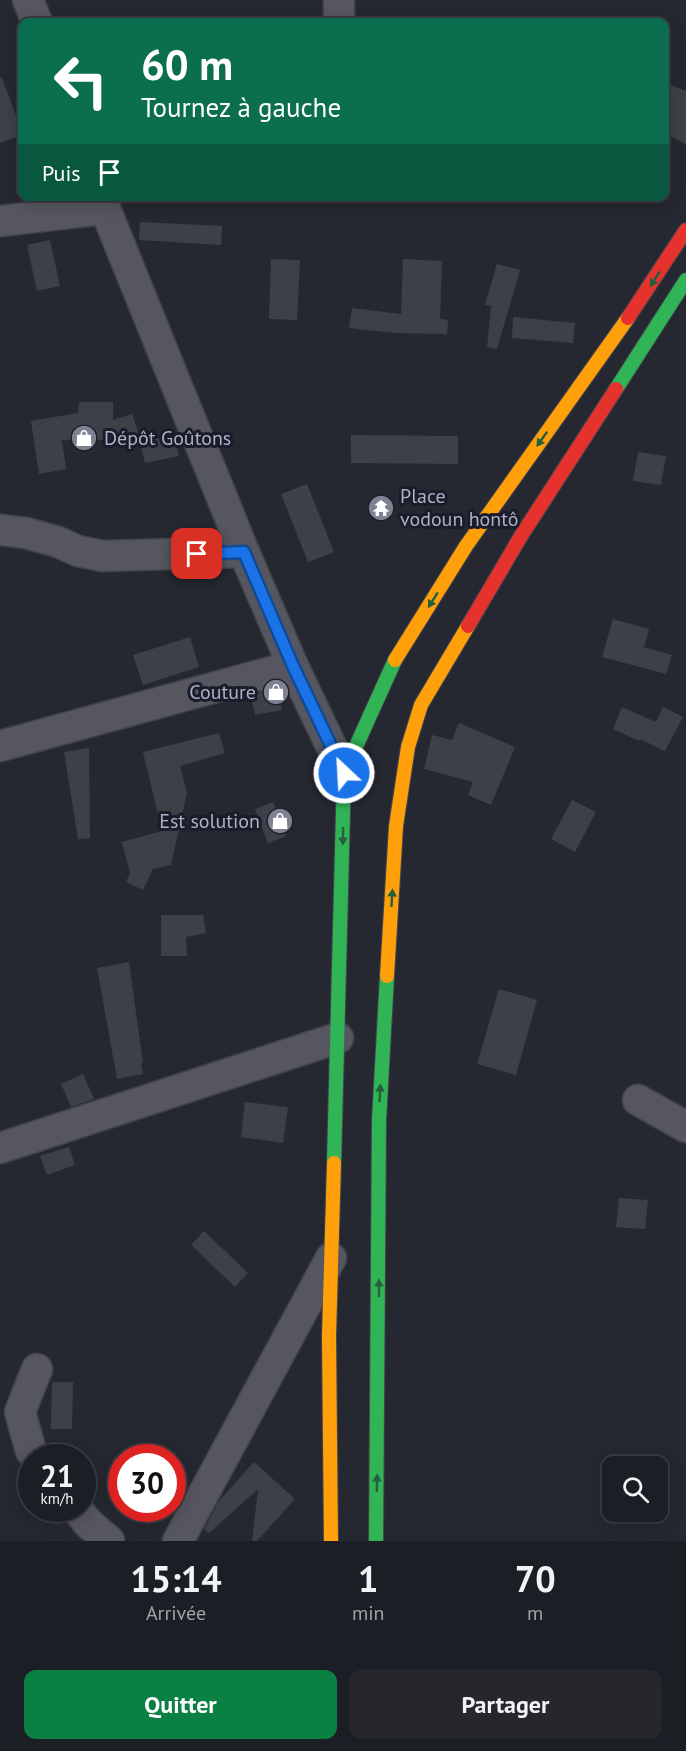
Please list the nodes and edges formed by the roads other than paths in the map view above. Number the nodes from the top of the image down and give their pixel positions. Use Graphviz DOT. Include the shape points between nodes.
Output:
graph roads {
  1 [pos="28,0"];
  2 [pos="339,0"];
  3 [pos="35,18"];
  4 [pos="339,18"];
  5 [pos="102,203"];
  6 [pos="0,221"];
  7 [pos="686,230"];
  8 [pos="686,280"];
  9 [pos="0,530"];
  10 [pos="244,552"];
  11 [pos="293,666"];
  12 [pos="0,746"];
  13 [pos="344,773"];
  14 [pos="338,1038"];
  15 [pos="638,1100"];
  16 [pos="686,1127"];
  17 [pos="0,1148"];
  18 [pos="331,1258"];
  19 [pos="37,1369"];
  20 [pos="0,1428"];
  21 [pos="21,1444"];
  22 [pos="31,1444"];
  23 [pos="87,1522"];
  24 [pos="109,1541"];
  25 [pos="178,1541"];
  26 [pos="331,1541"];
  27 [pos="376,1541"];
  1 -- 3 [label="street"];
  2 -- 4 [label="street"];
  5 -- 6 [label="street"];
  5 -- 10 [label="street"];
  7 -- 13 [label="main road, one-way" via="651,286 460,556 393,662"];
  27 -- 8 [label="main road, one-way" via="379,1121 396,826 408,747 422,705 515,546"];
  9 -- 10 [label="street" via="26,533 103,556"];
  10 -- 11 [label="street"];
  11 -- 12 [label="street"];
  11 -- 13 [label="street"];
  13 -- 14 [label="main road, one-way"];
  14 -- 17 [label="street"];
  14 -- 18 [label="main road"];
  15 -- 16 [label="street"];
  18 -- 25 [label="street"];
  18 -- 26 [label="main road"];
  19 -- 22 [label="street" via="20,1412"];
  20 -- 21 [label="street"];
  23 -- 24 [label="street"];
}
